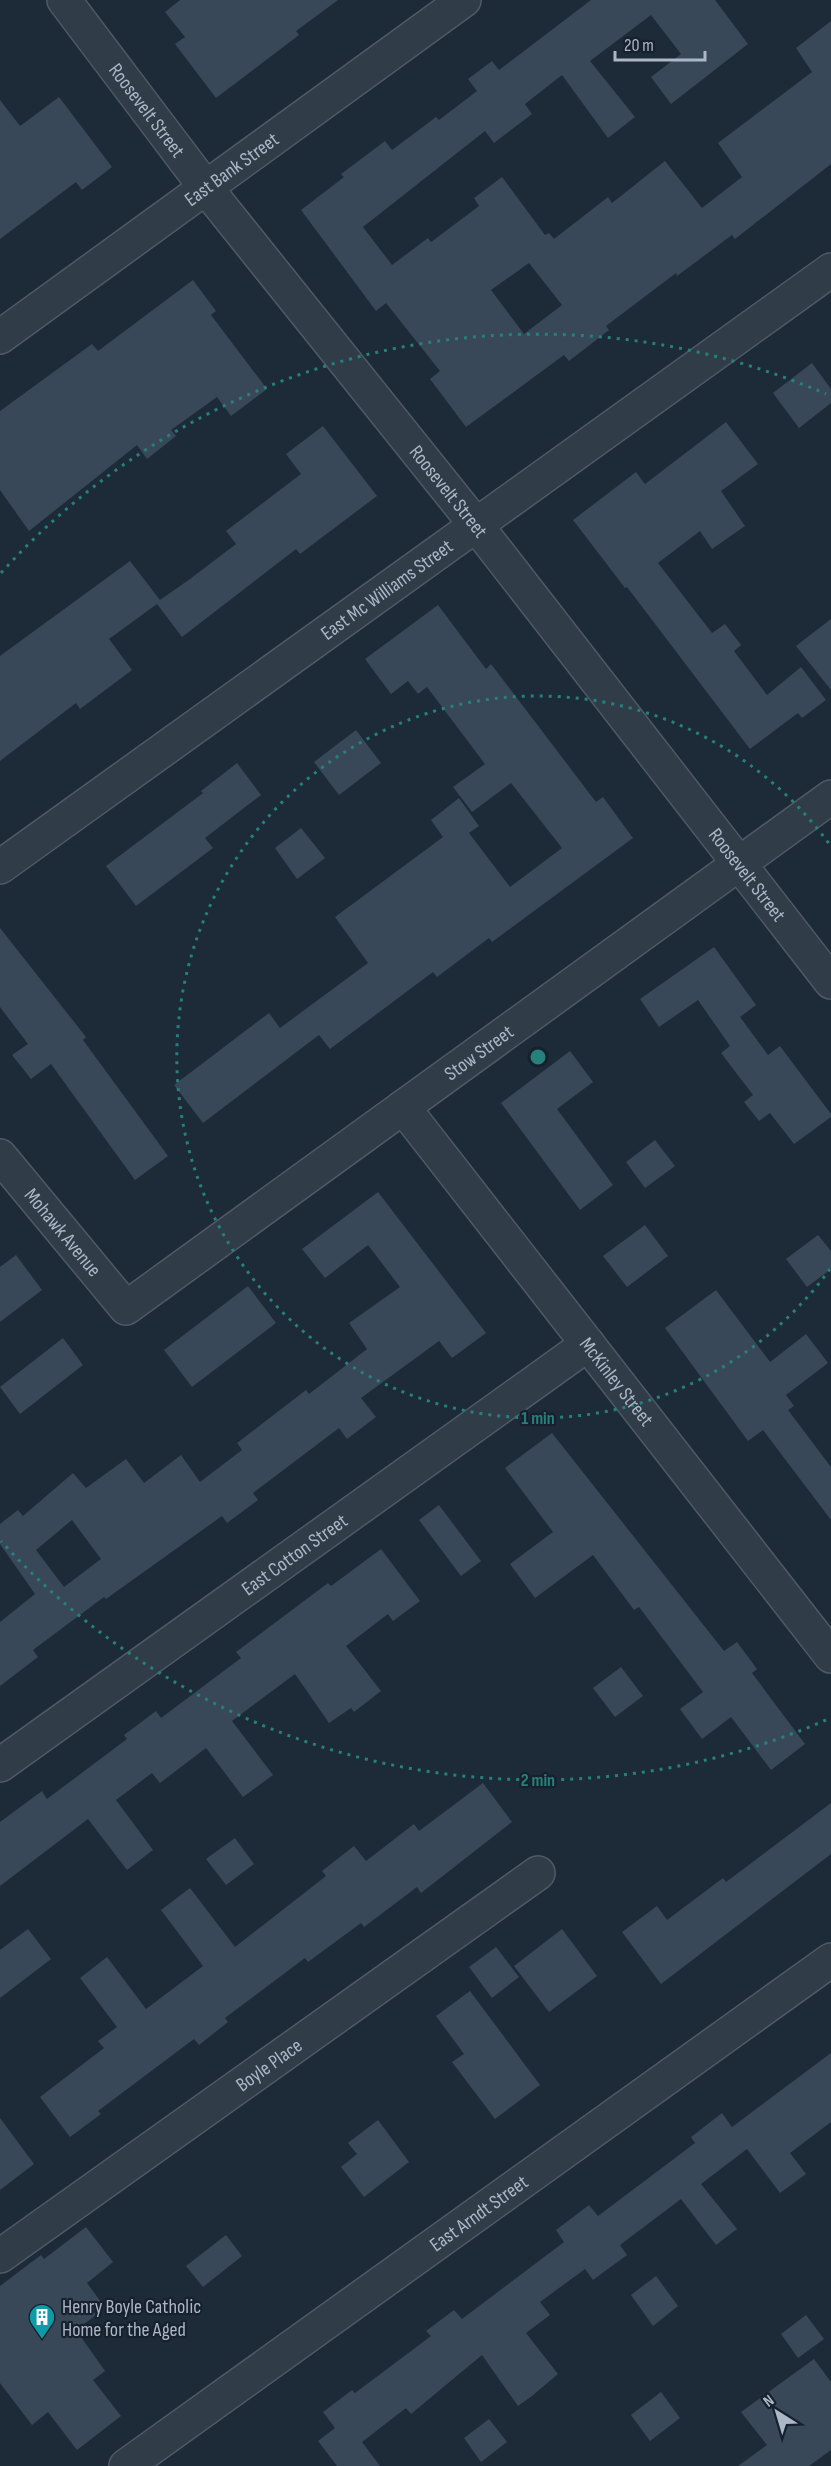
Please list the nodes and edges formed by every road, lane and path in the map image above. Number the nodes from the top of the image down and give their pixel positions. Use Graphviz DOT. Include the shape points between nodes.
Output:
graph roads {
  1 [pos="64,0"];
  2 [pos="464,0"];
  3 [pos="206,188"];
  4 [pos="831,270"];
  5 [pos="0,337"];
  6 [pos="476,525"];
  7 [pos="831,797"];
  8 [pos="739,864"];
  9 [pos="0,867"];
  10 [pos="831,982"];
  11 [pos="404,1107"];
  12 [pos="2,1162"];
  13 [pos="126,1308"];
  14 [pos="588,1344"];
  15 [pos="831,1656"];
  16 [pos="0,1765"];
  17 [pos="538,1873"];
  18 [pos="831,1960"];
  19 [pos="0,2256"];
  20 [pos="126,2466"];
  1 -- 3 [label="street, Roosevelt Street"];
  2 -- 3 [label="street, East Bank Street"];
  3 -- 5 [label="street, East Bank Street"];
  3 -- 6 [label="street, Roosevelt Street"];
  4 -- 6 [label="street, East Mc Williams Street"];
  6 -- 8 [label="street, Roosevelt Street"];
  6 -- 9 [label="street, East Mc Williams Street"];
  7 -- 8 [label="street, Stow Street"];
  8 -- 10 [label="street, Roosevelt Street"];
  8 -- 11 [label="street, Stow Street"];
  11 -- 13 [label="street, Stow Street"];
  11 -- 14 [label="street, McKinley Street"];
  12 -- 13 [label="street, Mohawk Avenue"];
  14 -- 15 [label="street, McKinley Street"];
  14 -- 16 [label="street, East Cotton Street"];
  17 -- 19 [label="street, Boyle Place"];
  18 -- 20 [label="street, East Arndt Street"];
}
